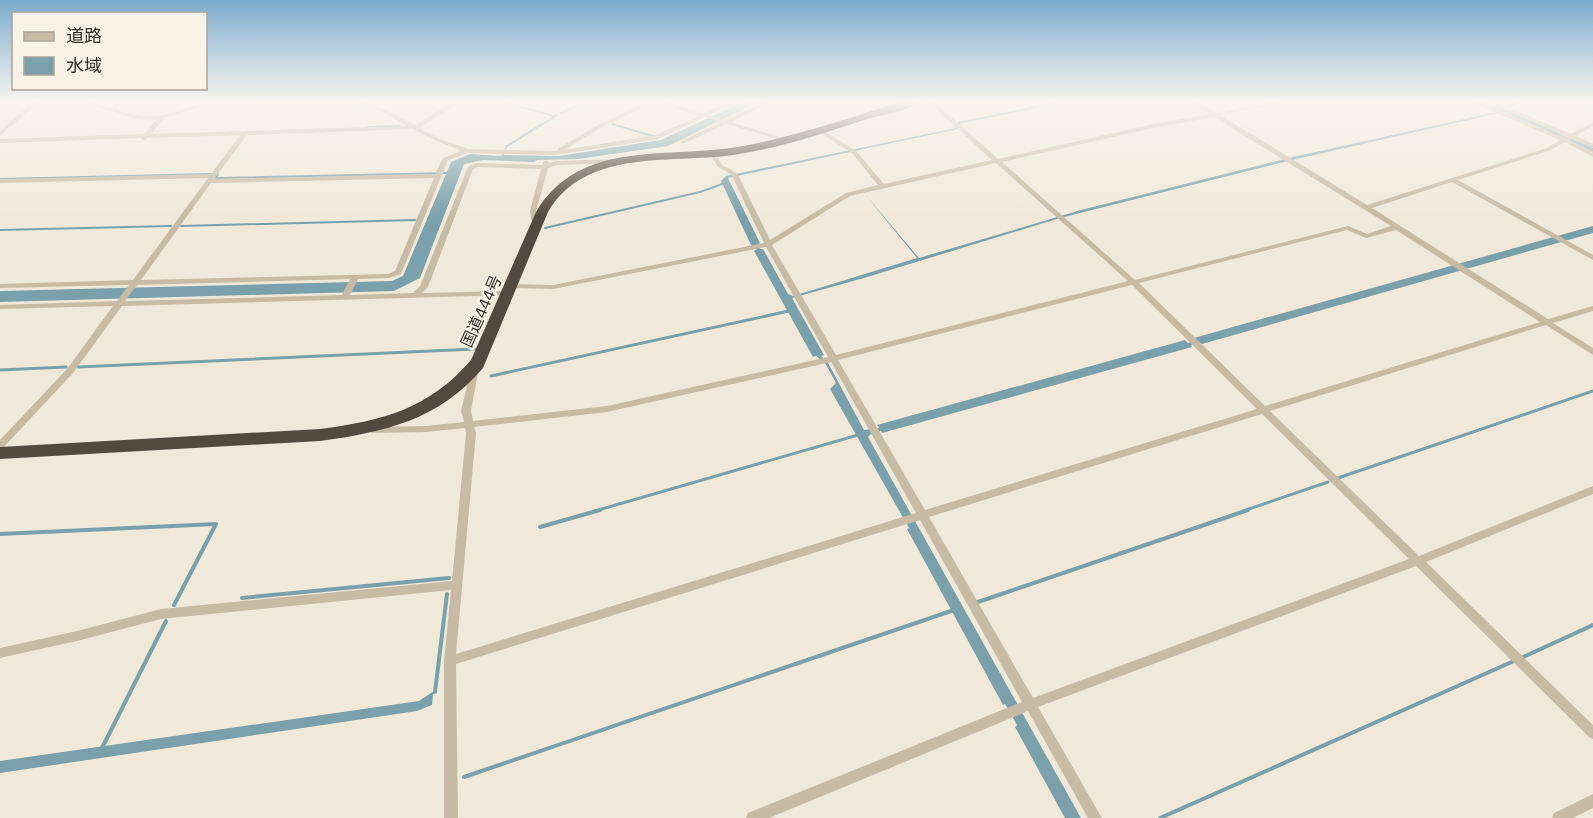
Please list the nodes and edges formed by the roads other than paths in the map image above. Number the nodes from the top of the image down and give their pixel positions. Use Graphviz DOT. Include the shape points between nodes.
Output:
graph roads {
  1 [pos="40,140"];
  2 [pos="240,140"];
  3 [pos="439,140"];
  4 [pos="576,140"];
  5 [pos="638,140"];
  6 [pos="687,140"];
  7 [pos="779,140"];
  8 [pos="836,140"];
  9 [pos="974,140"];
  10 [pos="1088,140"];
  11 [pos="1255,140"];
  12 [pos="1565,140"];
  13 [pos="1572,140"];
  14 [pos="1576,140"];
  15 [pos="0,141"];
  16 [pos="683,142"];
  17 [pos="1593,146"];
  18 [pos="467,151"];
  19 [pos="555,153"];
  20 [pos="713,154"];
  21 [pos="1593,155"];
  22 [pos="997,160"];
  23 [pos="617,161"];
  24 [pos="544,165"];
  25 [pos="438,174"];
  26 [pos="212,178"];
  27 [pos="1453,180"];
  28 [pos="0,181"];
  29 [pos="882,186"];
  30 [pos="1366,208"];
  31 [pos="536,223"];
  32 [pos="1397,227"];
  33 [pos="760,246"];
  34 [pos="1593,258"];
  35 [pos="355,277"];
  36 [pos="1132,281"];
  37 [pos="133,284"];
  38 [pos="0,286"];
  39 [pos="511,290"];
  40 [pos="416,295"];
  41 [pos="345,297"];
  42 [pos="121,302"];
  43 [pos="0,307"];
  44 [pos="1593,308"];
  45 [pos="1547,322"];
  46 [pos="1593,352"];
  47 [pos="827,359"];
  48 [pos="476,366"];
  49 [pos="1263,411"];
  50 [pos="468,423"];
  51 [pos="363,430"];
  52 [pos="0,446"];
  53 [pos="0,453"];
  54 [pos="1593,490"];
  55 [pos="918,516"];
  56 [pos="1417,561"];
  57 [pos="456,585"];
  58 [pos="0,652"];
  59 [pos="450,661"];
  60 [pos="1026,706"];
  61 [pos="1593,733"];
  62 [pos="1593,801"];
  63 [pos="451,818"];
  64 [pos="753,818"];
  65 [pos="1095,818"];
  66 [pos="1559,818"];
  1 -- 15 [label="street"];
  2 -- 26 [label="street"];
  3 -- 18 [label="street"];
  4 -- 19 [label="street"];
  5 -- 19 [label="street"];
  6 -- 16 [label="street"];
  7 -- 20 [label="highway, 国道444号"];
  8 -- 29 [label="street" via="852,150"];
  9 -- 22 [label="street"];
  10 -- 22 [label="street"];
  11 -- 30 [label="street"];
  12 -- 27 [label="street"];
  13 -- 21 [label="street"];
  14 -- 17 [label="street"];
  18 -- 19 [label="street"];
  18 -- 25 [label="street" via="445,159"];
  19 -- 24 [label="street"];
  20 -- 23 [label="highway, 国道444号"];
  20 -- 33 [label="street" via="720,166 734,175"];
  22 -- 29 [label="street"];
  22 -- 36 [label="street"];
  23 -- 24 [label="street"];
  23 -- 31 [label="highway, 国道444号" via="569,180 548,201"];
  24 -- 31 [label="street" via="533,211"];
  24 -- 40 [label="street" via="487,163 470,168 424,286"];
  25 -- 26 [label="street"];
  25 -- 35 [label="street" via="398,272"];
  26 -- 28 [label="street"];
  26 -- 37 [label="street"];
  27 -- 30 [label="street"];
  27 -- 34 [label="street"];
  29 -- 33 [label="street" via="848,194"];
  30 -- 32 [label="street"];
  31 -- 39 [label="highway, 国道444号"];
  32 -- 36 [label="street" via="1366,236 1347,228"];
  32 -- 45 [label="street"];
  33 -- 39 [label="street" via="553,287"];
  33 -- 47 [label="street" via="798,295"];
  35 -- 37 [label="street"];
  35 -- 41 [label="street"];
  36 -- 47 [label="street"];
  36 -- 49 [label="street"];
  37 -- 38 [label="street"];
  37 -- 42 [label="street"];
  39 -- 40 [label="street"];
  39 -- 48 [label="highway, 国道444号"];
  40 -- 41 [label="street"];
  41 -- 42 [label="street"];
  42 -- 43 [label="street"];
  42 -- 52 [label="street" via="70,371"];
  44 -- 45 [label="street"];
  45 -- 46 [label="street"];
  45 -- 49 [label="street"];
  47 -- 50 [label="street" via="607,409"];
  47 -- 55 [label="street" via="875,431"];
  48 -- 50 [label="street" via="466,411"];
  48 -- 51 [label="highway, 国道444号" via="436,402 393,422"];
  49 -- 55 [label="street"];
  49 -- 56 [label="street"];
  50 -- 51 [label="street" via="426,429"];
  50 -- 57 [label="street" via="471,433"];
  51 -- 53 [label="highway, 国道444号"];
  54 -- 56 [label="street"];
  55 -- 59 [label="street"];
  55 -- 60 [label="street"];
  56 -- 60 [label="street"];
  56 -- 61 [label="street"];
  57 -- 58 [label="street" via="161,614"];
  57 -- 59 [label="street"];
  59 -- 63 [label="street"];
  60 -- 64 [label="street"];
  60 -- 65 [label="street"];
  62 -- 66 [label="street"];
}
